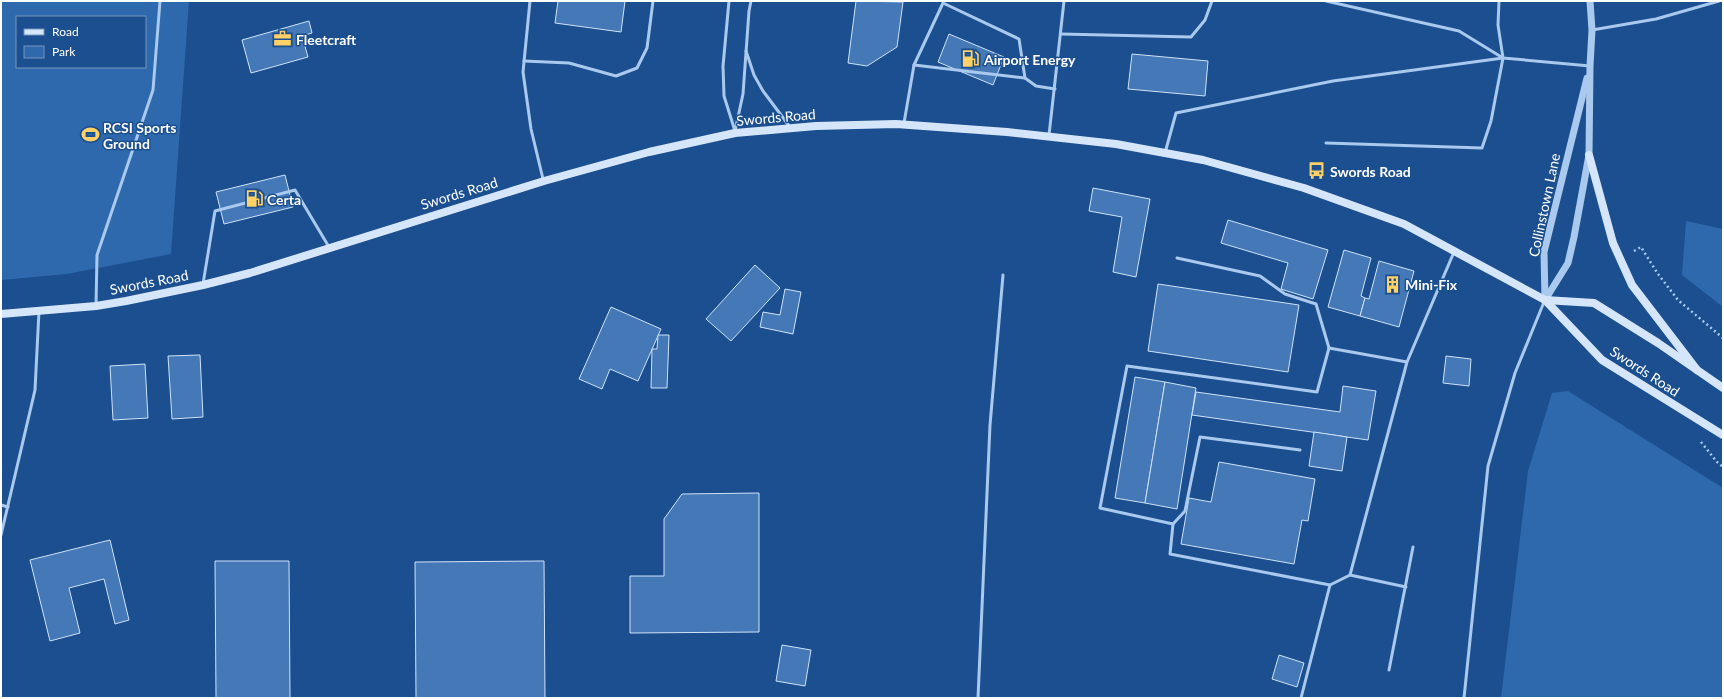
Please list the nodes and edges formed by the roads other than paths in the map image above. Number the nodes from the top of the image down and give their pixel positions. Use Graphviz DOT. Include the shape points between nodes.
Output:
graph roads {
  1 [pos="160,1"];
  2 [pos="530,1"];
  3 [pos="653,1"];
  4 [pos="729,1"];
  5 [pos="751,1"];
  6 [pos="1064,1"];
  7 [pos="1212,1"];
  8 [pos="1326,1"];
  9 [pos="1499,1"];
  10 [pos="1590,1"];
  11 [pos="1719,1"];
  12 [pos="1330,2"];
  13 [pos="1592,30"];
  14 [pos="1061,34"];
  15 [pos="745,49"];
  16 [pos="1503,58"];
  17 [pos="524,61"];
  18 [pos="914,65"];
  19 [pos="1590,66"];
  20 [pos="1025,78"];
  21 [pos="1055,89"];
  22 [pos="904,125"];
  23 [pos="791,128"];
  24 [pos="735,133"];
  25 [pos="1049,137"];
  26 [pos="1326,143"];
  27 [pos="1164,153"];
  28 [pos="1589,154"];
  29 [pos="544,181"];
  30 [pos="330,248"];
  31 [pos="1454,252"];
  32 [pos="1177,258"];
  33 [pos="1003,274"];
  34 [pos="203,285"];
  35 [pos="1545,300"];
  36 [pos="96,306"];
  37 [pos="39,311"];
  38 [pos="1,314"];
  39 [pos="1329,348"];
  40 [pos="1408,362"];
  41 [pos="1697,370"];
  42 [pos="1723,388"];
  43 [pos="1723,435"];
  44 [pos="1300,450"];
  45 [pos="1,505"];
  46 [pos="8,507"];
  47 [pos="1172,524"];
  48 [pos="1,535"];
  49 [pos="1413,547"];
  50 [pos="1350,575"];
  51 [pos="1330,584"];
  52 [pos="1406,588"];
  53 [pos="1389,670"];
  54 [pos="978,698"];
  55 [pos="1300,698"];
  56 [pos="1464,698"];
  1 -- 36 [label="lane" via="153,90 97,255"];
  2 -- 17 [label="lane"];
  3 -- 17 [label="lane" via="647,48 637,68 616,76 569,63"];
  4 -- 24 [label="lane" via="723,66 724,96"];
  5 -- 15 [label="lane"];
  6 -- 14 [label="lane"];
  7 -- 14 [label="lane" via="1204,20 1191,37"];
  8 -- 12 [label="lane"];
  9 -- 16 [label="lane" via="1498,25"];
  10 -- 13 [label="street, Collinstown Lane"];
  11 -- 13 [label="lane" via="1656,19"];
  12 -- 16 [label="lane" via="1458,31"];
  13 -- 19 [label="street, Collinstown Lane"];
  14 -- 21 [label="lane"];
  15 -- 23 [label="lane" via="763,91"];
  15 -- 24 [label="lane" via="743,94"];
  16 -- 19 [label="lane"];
  16 -- 26 [label="lane" via="1491,121 1482,148"];
  16 -- 27 [label="lane" via="1333,81 1176,113"];
  17 -- 29 [label="lane" via="523,72 531,129"];
  18 -- 20 [label="lane"];
  18 -- 20 [label="lane" via="943,3 1019,39"];
  18 -- 22 [label="lane"];
  19 -- 28 [label="street, Collinstown Lane"];
  19 -- 35 [label="street, Collinstown Lane" via="1544,252"];
  20 -- 21 [label="lane" via="1036,86"];
  21 -- 25 [label="lane"];
  22 -- 23 [label="main road, Swords Road"];
  22 -- 25 [label="main road, Swords Road"];
  23 -- 24 [label="main road, Swords Road"];
  24 -- 29 [label="main road, Swords Road" via="649,152"];
  25 -- 27 [label="main road, Swords Road" via="1116,144"];
  27 -- 31 [label="main road, Swords Road" via="1204,160 1304,188 1404,224"];
  28 -- 35 [label="street, Collinstown Lane" via="1568,263"];
  28 -- 41 [label="main road" via="1613,243 1632,285"];
  29 -- 30 [label="main road, Swords Road"];
  30 -- 34 [label="main road, Swords Road"];
  30 -- 34 [label="lane" via="295,190 215,211"];
  31 -- 35 [label="main road, Swords Road"];
  31 -- 40 [label="lane"];
  32 -- 39 [label="lane" via="1260,276 1285,294 1316,304"];
  33 -- 54 [label="lane" via="990,425"];
  34 -- 36 [label="main road, Swords Road"];
  35 -- 41 [label="main road, Swords Road" via="1594,303"];
  35 -- 43 [label="main road, Swords Road" via="1602,360"];
  35 -- 56 [label="lane" via="1515,373 1488,466"];
  36 -- 37 [label="main road, Swords Road"];
  37 -- 38 [label="main road, Swords Road"];
  37 -- 46 [label="lane" via="35,390"];
  39 -- 40 [label="lane"];
  39 -- 47 [label="lane" via="1317,392 1128,366 1100,508"];
  40 -- 50 [label="lane"];
  41 -- 42 [label="main road, Swords Road"];
  44 -- 47 [label="lane" via="1200,436 1185,511"];
  45 -- 46 [label="lane"];
  46 -- 48 [label="lane"];
  47 -- 51 [label="lane" via="1170,554"];
  49 -- 52 [label="lane"];
  50 -- 51 [label="lane"];
  50 -- 52 [label="lane"];
  51 -- 55 [label="lane"];
  52 -- 53 [label="lane"];
}
